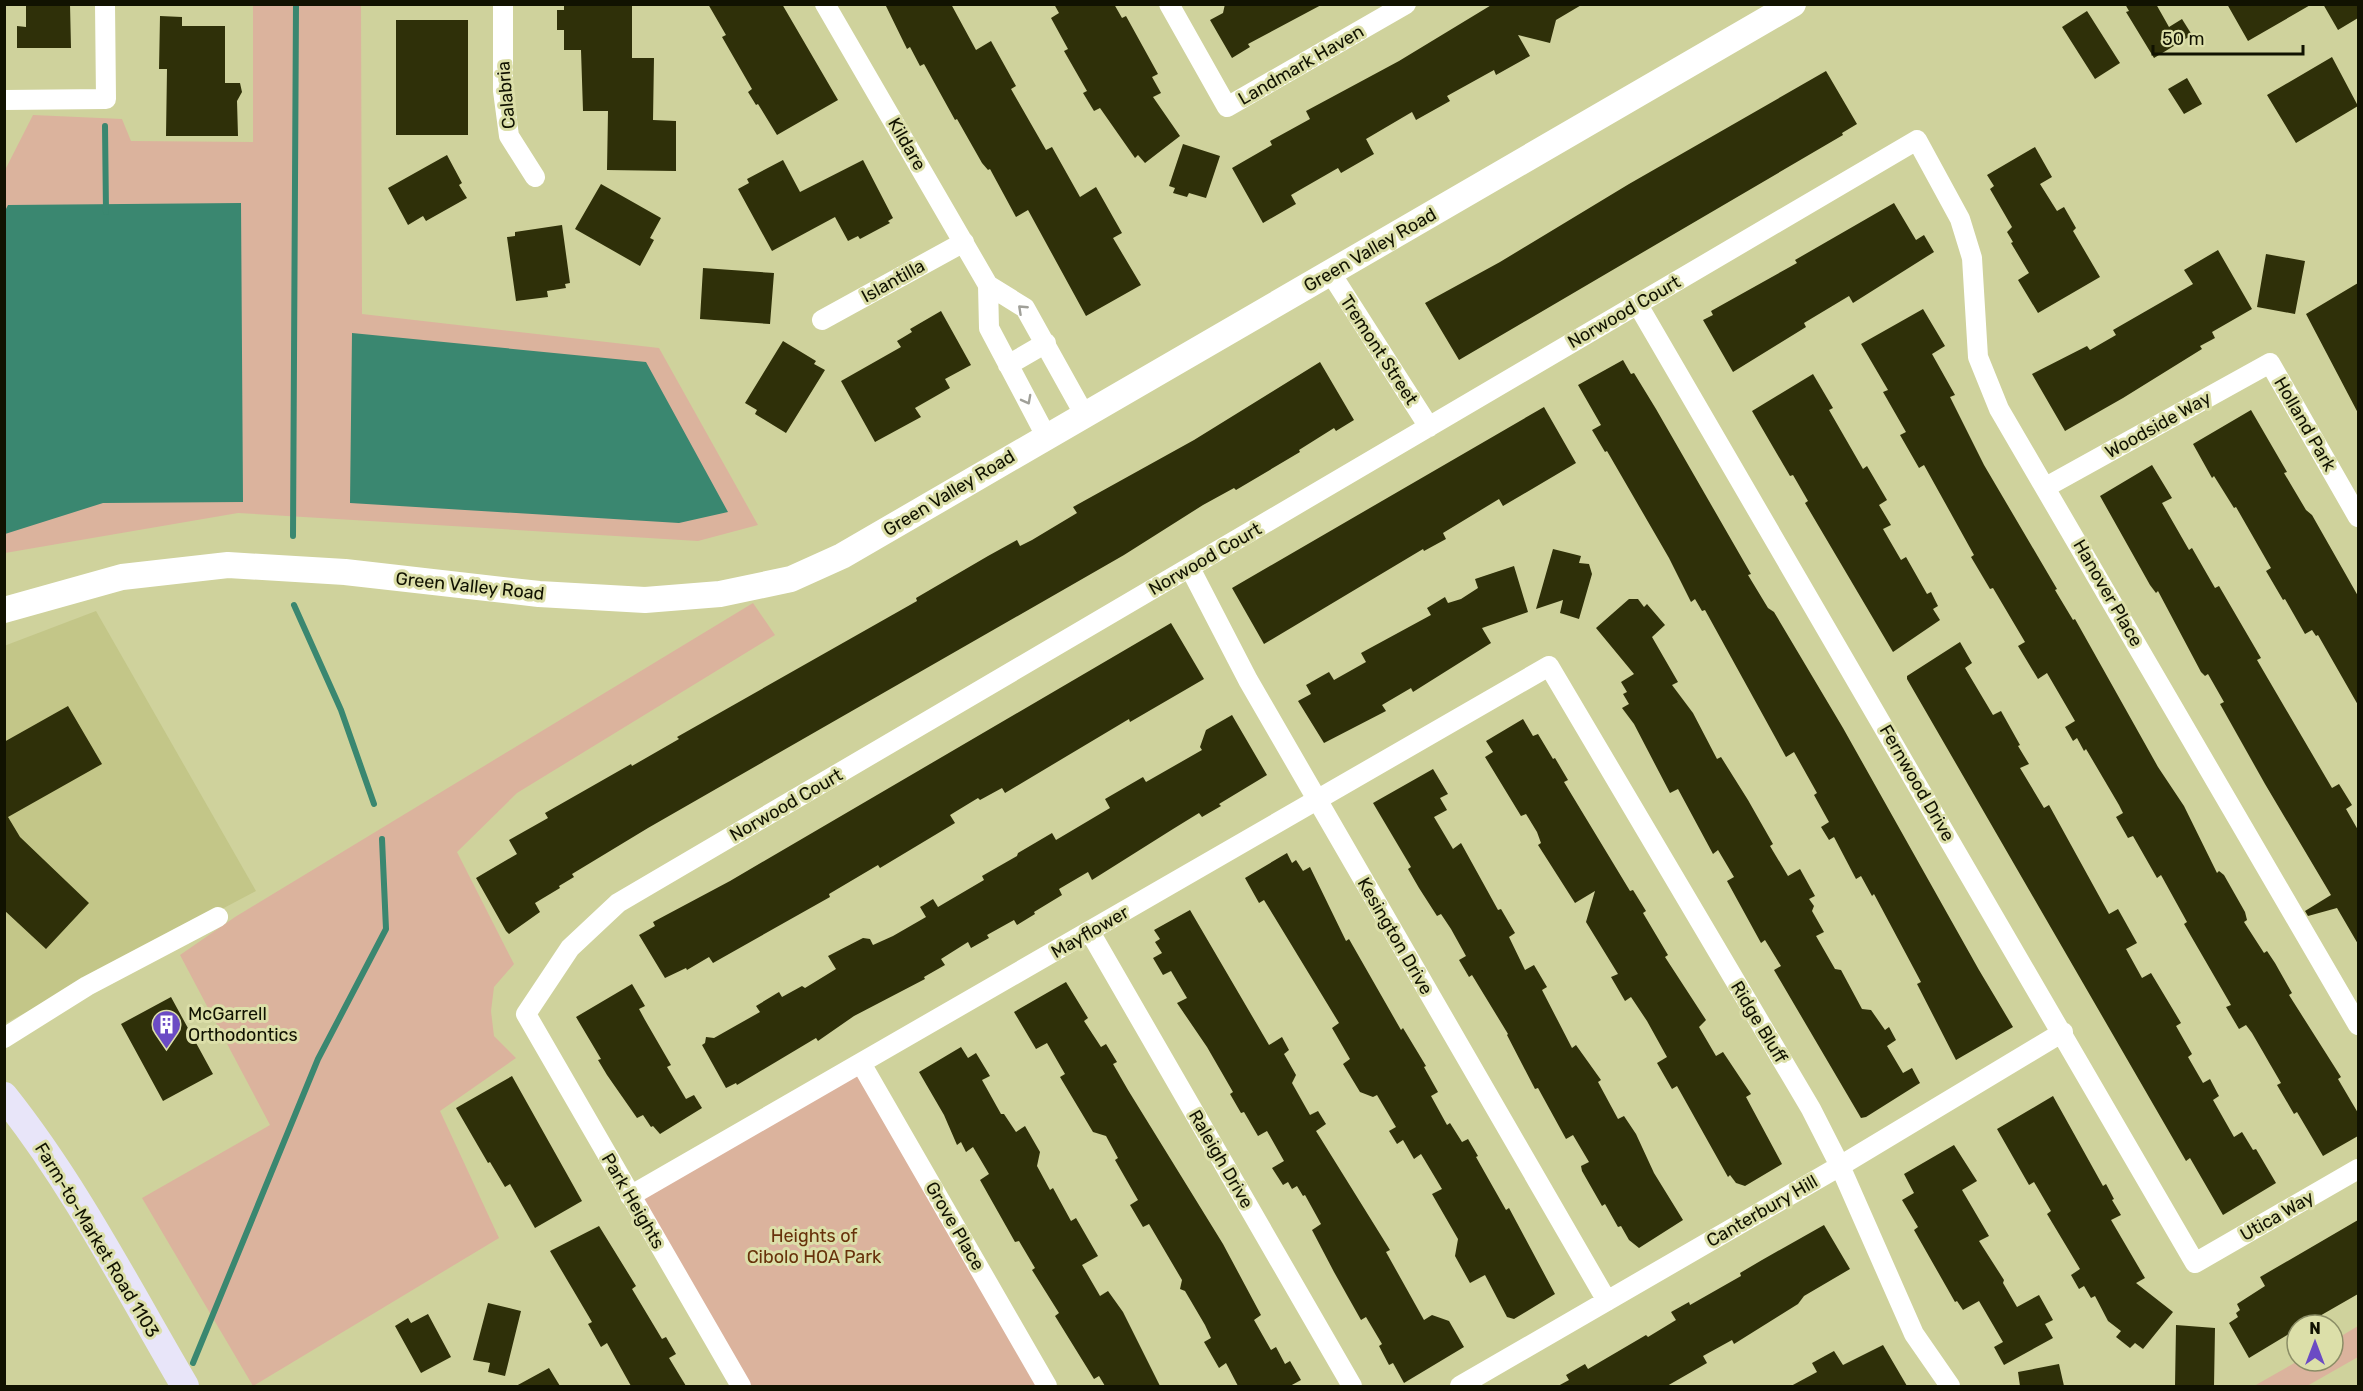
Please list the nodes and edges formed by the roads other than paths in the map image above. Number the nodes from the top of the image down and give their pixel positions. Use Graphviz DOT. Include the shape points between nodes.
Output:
graph roads {
  1 [pos="105,4"];
  2 [pos="503,4"];
  3 [pos="825,4"];
  4 [pos="1169,4"];
  5 [pos="1406,4"];
  6 [pos="1793,4"];
  7 [pos="4,100"];
  8 [pos="1917,140"];
  9 [pos="535,177"];
  10 [pos="964,242"];
  11 [pos="1330,272"];
  12 [pos="988,285"];
  13 [pos="1638,304"];
  14 [pos="822,320"];
  15 [pos="1046,343"];
  16 [pos="2270,363"];
  17 [pos="1008,365"];
  18 [pos="1084,414"];
  19 [pos="1429,428"];
  20 [pos="1046,436"];
  21 [pos="2046,487"];
  22 [pos="2358,517"];
  23 [pos="1190,568"];
  24 [pos="4,610"];
  25 [pos="1549,666"];
  26 [pos="1317,801"];
  27 [pos="218,917"];
  28 [pos="1090,932"];
  29 [pos="526,1014"];
  30 [pos="2358,1025"];
  31 [pos="2063,1032"];
  32 [pos="4,1038"];
  33 [pos="862,1065"];
  34 [pos="4,1096"];
  35 [pos="1840,1166"];
  36 [pos="2358,1169"];
  37 [pos="630,1196"];
  38 [pos="2195,1263"];
  39 [pos="1607,1301"];
  40 [pos="186,1386"];
  41 [pos="741,1386"];
  42 [pos="1047,1386"];
  43 [pos="1352,1386"];
  44 [pos="1460,1386"];
  45 [pos="1950,1386"];
  1 -- 7 [label="street" via="106,99"];
  2 -- 9 [label="street, Calabria" via="503,91 509,136"];
  3 -- 10 [label="street, Kildare"];
  4 -- 5 [label="street, Landmark Haven" via="1227,107"];
  6 -- 11 [label="street, Green Valley Road"];
  8 -- 13 [label="street, Norwood Court"];
  8 -- 21 [label="street, Hanover Place" via="1960,219 1972,258 1978,357 1999,409"];
  10 -- 12 [label="street, Kildare"];
  10 -- 14 [label="street, Islantilla"];
  11 -- 18 [label="street, Green Valley Road"];
  11 -- 19 [label="street, Tremont Street"];
  15 -- 12 [label="street, Kildare, one-way" via="1025,308"];
  12 -- 17 [label="street, Kildare" via="989,328"];
  13 -- 19 [label="street, Norwood Court"];
  13 -- 31 [label="street, Fernwood Drive"];
  15 -- 17 [label="street"];
  15 -- 18 [label="street, Kildare"];
  16 -- 21 [label="street, Woodside Way"];
  16 -- 22 [label="street, Holland Park"];
  17 -- 20 [label="street, Kildare, one-way"];
  18 -- 20 [label="street, Green Valley Road"];
  19 -- 23 [label="street, Norwood Court"];
  20 -- 24 [label="street, Green Valley Road" via="842,556 791,579 720,594 645,600 539,594 345,572 228,565 122,577"];
  21 -- 30 [label="street, Hanover Place"];
  23 -- 26 [label="street, Kesington Drive"];
  23 -- 29 [label="street, Norwood Court" via="618,903 570,948"];
  25 -- 26 [label="street, Mayflower"];
  25 -- 35 [label="street, Ridge Bluff" via="1805,1099"];
  26 -- 28 [label="street, Mayflower"];
  26 -- 39 [label="street, Kesington Drive"];
  27 -- 32 [label="street" via="87,986"];
  28 -- 33 [label="street, Mayflower"];
  28 -- 43 [label="street, Raleigh Drive"];
  29 -- 37 [label="street, Park Heights"];
  31 -- 35 [label="street, Canterbury Hill"];
  31 -- 38 [label="street, Fernwood Drive"];
  33 -- 37 [label="street, Mayflower"];
  33 -- 42 [label="street, Grove Place"];
  34 -- 40 [label="main road, Farm-to-Market Road 1103" via="101,1242"];
  35 -- 39 [label="street, Canterbury Hill"];
  35 -- 45 [label="street, Ridge Bluff" via="1914,1334"];
  36 -- 38 [label="street, Utica Way"];
  37 -- 41 [label="street, Park Heights"];
  39 -- 44 [label="street, Canterbury Hill"];
}
